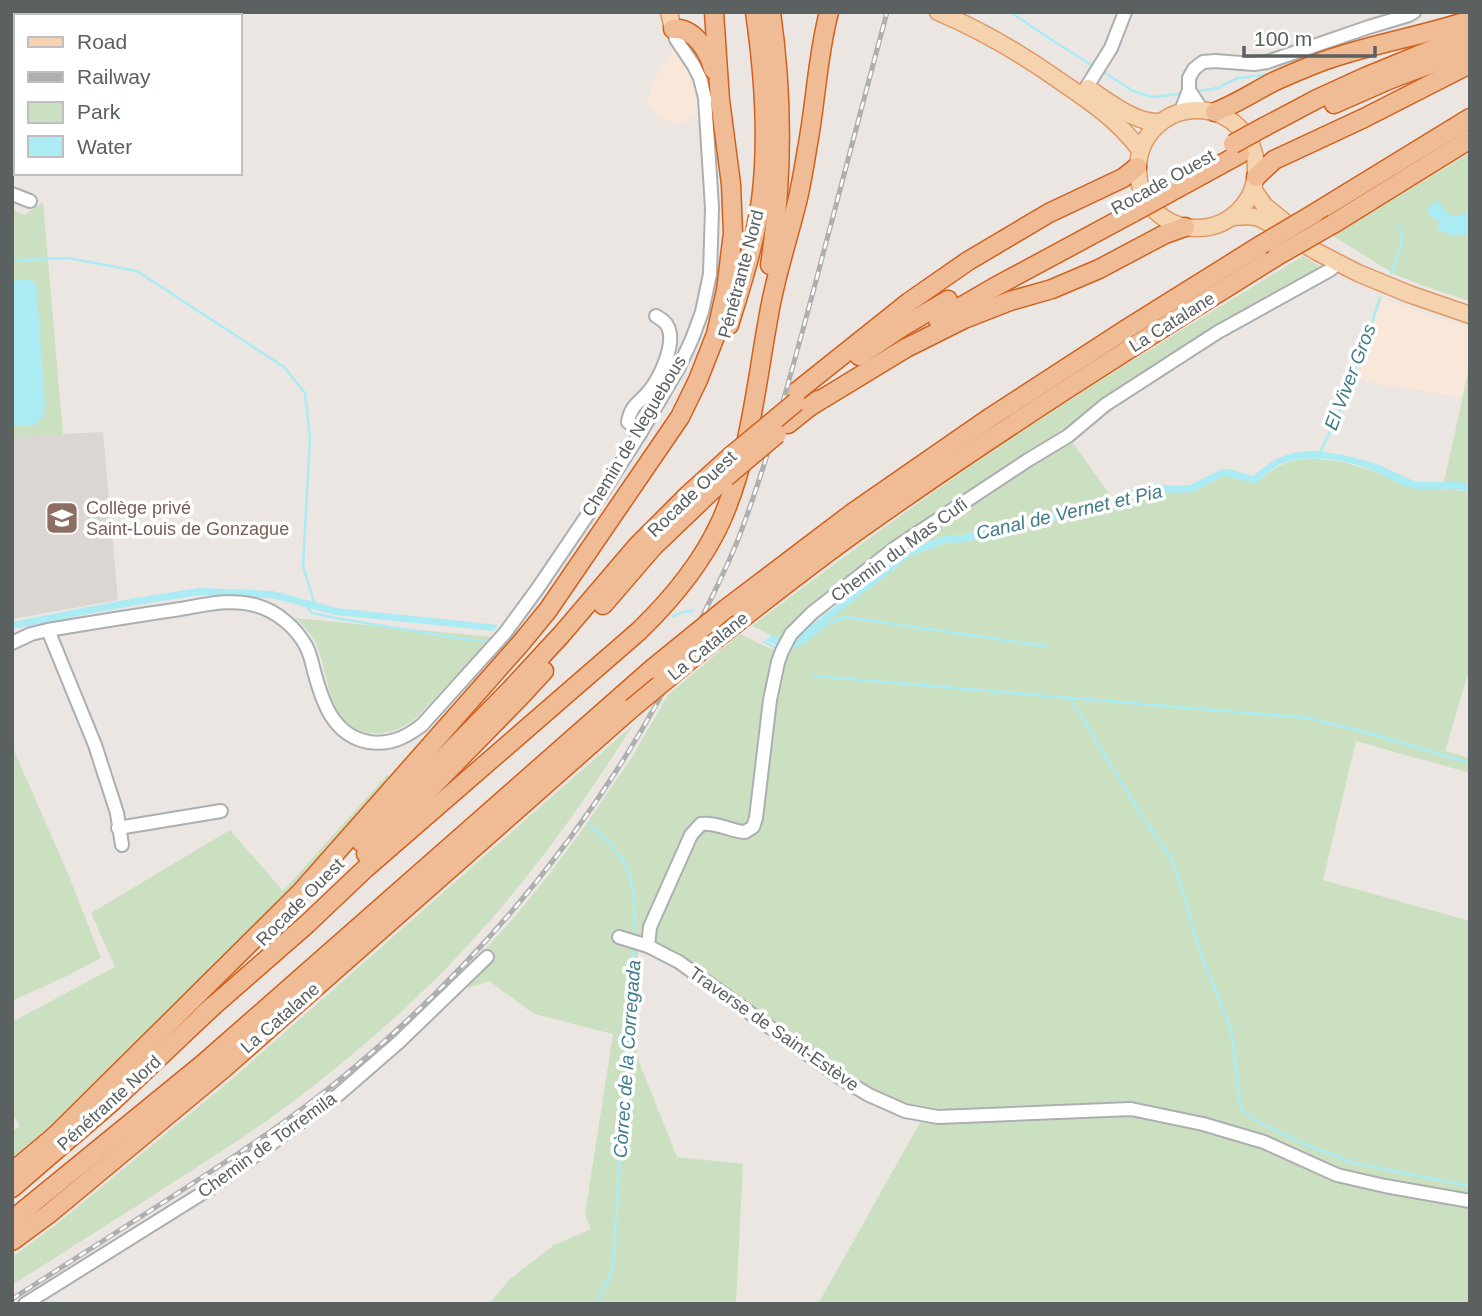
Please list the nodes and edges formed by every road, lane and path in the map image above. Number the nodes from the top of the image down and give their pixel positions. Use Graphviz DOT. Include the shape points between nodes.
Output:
graph roads {
  1 [pos="714,12"];
  2 [pos="755,12"];
  3 [pos="771,12"];
  4 [pos="829,12"];
  5 [pos="938,12"];
  6 [pos="959,12"];
  7 [pos="1125,12"];
  8 [pos="1414,12"];
  9 [pos="1470,20"];
  10 [pos="671,21"];
  11 [pos="1470,34"];
  12 [pos="1470,49"];
  13 [pos="1470,64"];
  14 [pos="1086,88"];
  15 [pos="1189,90"];
  16 [pos="720,100"];
  17 [pos="1181,111"];
  18 [pos="1209,111"];
  19 [pos="1470,118"];
  20 [pos="1160,122"];
  21 [pos="1267,133"];
  22 [pos="1470,139"];
  23 [pos="1139,158"];
  24 [pos="1255,183"];
  25 [pos="12,194"];
  26 [pos="30,201"];
  27 [pos="1233,217"];
  28 [pos="1185,227"];
  29 [pos="1338,263"];
  30 [pos="1470,307"];
  31 [pos="1470,315"];
  32 [pos="656,316"];
  33 [pos="800,401"];
  34 [pos="641,432"];
  35 [pos="735,452"];
  36 [pos="548,610"];
  37 [pos="48,630"];
  38 [pos="12,643"];
  39 [pos="220,811"];
  40 [pos="118,828"];
  41 [pos="122,845"];
  42 [pos="619,937"];
  43 [pos="648,946"];
  44 [pos="487,957"];
  45 [pos="204,1016"];
  46 [pos="53,1138"];
  47 [pos="12,1172"];
  48 [pos="12,1188"];
  49 [pos="1470,1201"];
  50 [pos="12,1220"];
  51 [pos="12,1241"];
  52 [pos="24,1304"];
  1 -- 16 [label="highway"];
  2 -- 36 [label="highway, Pénétrante Nord" via="765,163 752,244 724,340 684,420"];
  3 -- 35 [label="highway, Pénétrante Nord" via="781,106 777,222 749,420"];
  4 -- 35 [label="highway" via="797,202 774,286 752,415"];
  5 -- 23 [label="main road" via="988,35 1097,107 1132,139"];
  6 -- 14 [label="main road" via="1001,32"];
  7 -- 14 [label="street" via="1111,48"];
  8 -- 15 [label="street" via="1267,62 1203,62 1189,78"];
  9 -- 18 [label="highway" via="1359,49"];
  10 -- 16 [label="highway" via="705,48"];
  10 -- 34 [label="street, Chemin de Neguebous" via="676,39 700,78 705,98 712,208 710,274 692,339"];
  11 -- 21 [label="highway, Rocade Ouest" via="1317,99"];
  12 -- 21 [label="highway, Rocade Ouest"];
  13 -- 24 [label="highway" via="1274,160"];
  14 -- 20 [label="main road" via="1140,120"];
  15 -- 17 [label="street"];
  15 -- 18 [label="street"];
  16 -- 36 [label="highway" via="733,233 716,334 680,417"];
  17 -- 18 [label="main road"];
  17 -- 20 [label="main road"];
  18 -- 24 [label="main road" via="1230,119 1243,131 1256,160"];
  19 -- 50 [label="highway, La Catalane, bridge" via="1128,328 851,514 652,669 203,1064"];
  20 -- 23 [label="main road" via="1148,134"];
  21 -- 33 [label="highway, Rocade Ouest, bridge" via="962,292 842,367"];
  22 -- 51 [label="highway, La Catalane, bridge" via="1135,345 858,531 632,708 223,1069"];
  23 -- 28 [label="main road" via="1140,187 1150,206 1166,220"];
  23 -- 33 [label="highway" via="1123,178 1049,213 909,302"];
  24 -- 27 [label="main road" via="1245,205"];
  24 -- 30 [label="main road" via="1264,205 1282,221 1394,280"];
  25 -- 26 [label="street"];
  27 -- 28 [label="main road" via="1205,228"];
  27 -- 29 [label="main road" via="1271,223"];
  28 -- 33 [label="highway" via="1052,289 964,319"];
  29 -- 31 [label="main road"];
  29 -- 43 [label="street, Chemin du Mas Cufi" via="1218,332 1105,405 1068,436 895,548 812,613 782,651 752,827 737,832 708,823 696,829 650,927"];
  32 -- 34 [label="street" via="670,330 671,346 654,385 629,414 628,422"];
  33 -- 35 [label="highway, Rocade Ouest, bridge"];
  33 -- 45 [label="highway, Rocade Ouest, bridge" via="788,424 653,547 511,707"];
  34 -- 37 [label="street, Chemin de Neguebous" via="513,621 430,716 397,740 373,743 338,727 319,690 307,647 282,617 259,606 232,601"];
  35 -- 45 [label="highway" via="737,477 720,523 668,604"];
  35 -- 46 [label="highway, Rocade Ouest" via="638,546 511,690 421,782"];
  36 -- 46 [label="highway" via="301,892"];
  37 -- 38 [label="street"];
  37 -- 40 [label="street" via="95,745"];
  39 -- 40 [label="street"];
  40 -- 41 [label="street"];
  42 -- 43 [label="street"];
  43 -- 49 [label="street, Traverse de Saint-Estève" via="679,962 842,1079 905,1111 938,1117 1131,1109 1264,1142 1337,1175"];
  44 -- 52 [label="street, Chemin de Torremila" via="338,1095 209,1189"];
  45 -- 48 [label="highway, Pénétrante Nord"];
  46 -- 47 [label="highway, Pénétrante Nord"];
}
